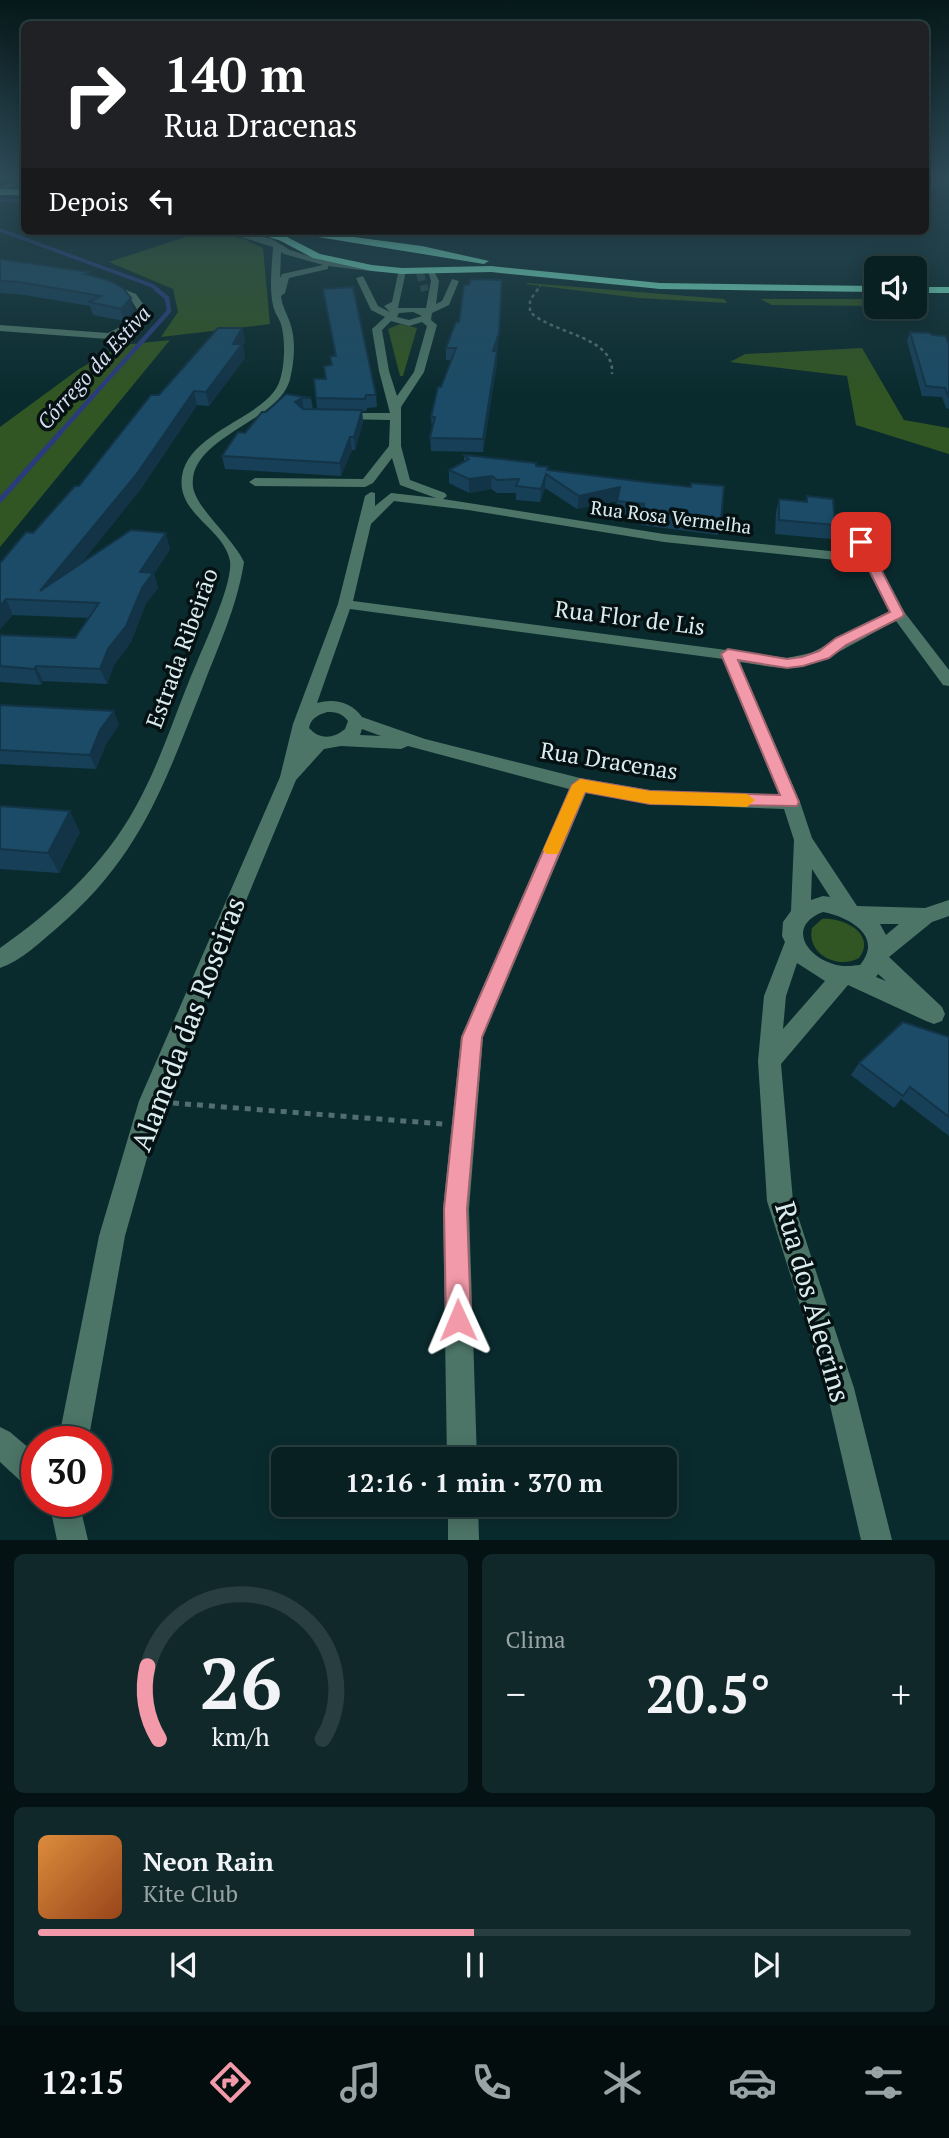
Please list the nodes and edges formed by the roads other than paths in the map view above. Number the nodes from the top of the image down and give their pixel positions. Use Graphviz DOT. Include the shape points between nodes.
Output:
graph roads {
  1 [pos="277,249"];
  2 [pos="282,249"];
  3 [pos="300,249"];
  4 [pos="313,249"];
  5 [pos="419,249"];
  6 [pos="287,252"];
  7 [pos="342,261"];
  8 [pos="330,266"];
  9 [pos="368,268"];
  10 [pos="397,271"];
  11 [pos="431,273"];
  12 [pos="360,278"];
  13 [pos="92,281"];
  14 [pos="455,281"];
  15 [pos="607,281"];
  16 [pos="864,289"];
  17 [pos="927,290"];
  18 [pos="949,290"];
  19 [pos="425,291"];
  20 [pos="277,307"];
  21 [pos="392,311"];
  22 [pos="426,316"];
  23 [pos="0,328"];
  24 [pos="396,412"];
  25 [pos="331,416"];
  26 [pos="395,446"];
  27 [pos="255,482"];
  28 [pos="404,482"];
  29 [pos="369,486"];
  30 [pos="391,497"];
  31 [pos="468,506"];
  32 [pos="367,521"];
  33 [pos="852,527"];
  34 [pos="870,559"];
  35 [pos="345,604"];
  36 [pos="898,614"];
  37 [pos="728,654"];
  38 [pos="322,674"];
  39 [pos="949,681"];
  40 [pos="340,706"];
  41 [pos="356,721"];
  42 [pos="302,722"];
  43 [pos="341,740"];
  44 [pos="320,743"];
  45 [pos="422,744"];
  46 [pos="289,777"];
  47 [pos="580,785"];
  48 [pos="791,802"];
  49 [pos="803,840"];
  50 [pos="949,908"];
  51 [pos="801,911"];
  52 [pos="854,913"];
  53 [pos="925,916"];
  54 [pos="794,944"];
  55 [pos="879,955"];
  56 [pos="0,959"];
  57 [pos="848,977"];
  58 [pos="942,1019"];
  59 [pos="769,1061"];
  60 [pos="76,1426"];
  61 [pos="0,1442"];
  62 [pos="462,1447"];
  63 [pos="21,1461"];
  64 [pos="68,1517"];
  65 [pos="463,1517"];
  66 [pos="73,1539"];
  67 [pos="464,1539"];
  68 [pos="877,1539"];
  1 -- 20 [label="street, Estrada Ribeirão"];
  2 -- 6 [label="street"];
  3 -- 7 [label="highway"];
  4 -- 7 [label="highway"];
  5 -- 11 [label="highway" via="451,261 450,266"];
  5 -- 15 [label="highway"];
  6 -- 8 [label="street" via="301,261"];
  6 -- 9 [label="street"];
  7 -- 9 [label="highway"];
  8 -- 9 [label="street"];
  8 -- 20 [label="street" via="285,276"];
  9 -- 10 [label="highway"];
  10 -- 11 [label="highway"];
  10 -- 21 [label="street" via="398,298"];
  10 -- 21 [label="street" via="388,286"];
  11 -- 15 [label="highway" via="491,269"];
  11 -- 22 [label="street" via="435,281"];
  12 -- 21 [label="street" via="374,308"];
  13 -- 23 [label="street" via="133,296 143,311 117,334 106,336"];
  14 -- 22 [label="street" via="446,303"];
  15 -- 16 [label="highway" via="714,288"];
  17 -- 18 [label="highway"];
  19 -- 22 [label="street"];
  20 -- 56 [label="street, Estrada Ribeirão" via="287,327 284,383 272,398 206,448 188,476 190,495 226,538 237,562 214,637 159,777 143,811 98,878 54,920"];
  21 -- 22 [label="street" via="393,320 403,323"];
  21 -- 24 [label="street" via="377,329"];
  22 -- 24 [label="street" via="432,325 419,372"];
  24 -- 25 [label="street"];
  24 -- 26 [label="street"];
  26 -- 28 [label="street"];
  26 -- 29 [label="street, Alameda das Roseiras"];
  27 -- 29 [label="street"];
  28 -- 29 [label="street, Rua Rosa Vermelha" via="389,476"];
  28 -- 30 [label="street" via="404,489"];
  28 -- 31 [label="street, Rua Rosa Vermelha"];
  29 -- 30 [label="street, Rua Rosa Vermelha"];
  29 -- 32 [label="street, Alameda das Roseiras"];
  30 -- 31 [label="street, Rua Rosa Vermelha"];
  30 -- 32 [label="street"];
  31 -- 34 [label="street, Rua Rosa Vermelha" via="664,538"];
  32 -- 35 [label="street, Alameda das Roseiras"];
  33 -- 34 [label="street"];
  34 -- 36 [label="street"];
  35 -- 37 [label="street, Rua Flor de Lis"];
  35 -- 38 [label="street, Alameda das Roseiras"];
  36 -- 37 [label="street, Rua Flor de Lis" via="803,662"];
  36 -- 39 [label="street"];
  37 -- 48 [label="street"];
  38 -- 40 [label="street"];
  38 -- 42 [label="street, Alameda das Roseiras"];
  40 -- 41 [label="street"];
  40 -- 42 [label="street" via="327,706"];
  41 -- 43 [label="street" via="352,732"];
  41 -- 45 [label="street, Rua Dracenas"];
  42 -- 44 [label="street" via="309,740"];
  42 -- 46 [label="street, Alameda das Roseiras"];
  43 -- 44 [label="street"];
  43 -- 45 [label="street, Rua Dracenas"];
  44 -- 46 [label="street, Alameda das Roseiras"];
  45 -- 47 [label="street, Rua Dracenas"];
  46 -- 60 [label="street, Alameda das Roseiras" via="151,1101 112,1236"];
  47 -- 48 [label="street, Rua Dracenas" via="650,797"];
  47 -- 62 [label="street" via="472,1037 456,1209"];
  48 -- 49 [label="street"];
  49 -- 51 [label="street"];
  49 -- 52 [label="street"];
  50 -- 53 [label="street"];
  51 -- 52 [label="street" via="823,904"];
  51 -- 54 [label="street" via="794,920"];
  52 -- 53 [label="street"];
  52 -- 55 [label="street" via="876,936"];
  53 -- 55 [label="street"];
  54 -- 57 [label="street" via="813,966"];
  54 -- 59 [label="street, Rua dos Alecrins" via="775,996"];
  55 -- 57 [label="street" via="866,973"];
  55 -- 58 [label="street"];
  57 -- 58 [label="street"];
  57 -- 59 [label="street"];
  59 -- 68 [label="street, Rua dos Alecrins" via="780,1201 840,1388"];
  61 -- 63 [label="street"];
  64 -- 66 [label="street"];
  65 -- 67 [label="street"];
}
